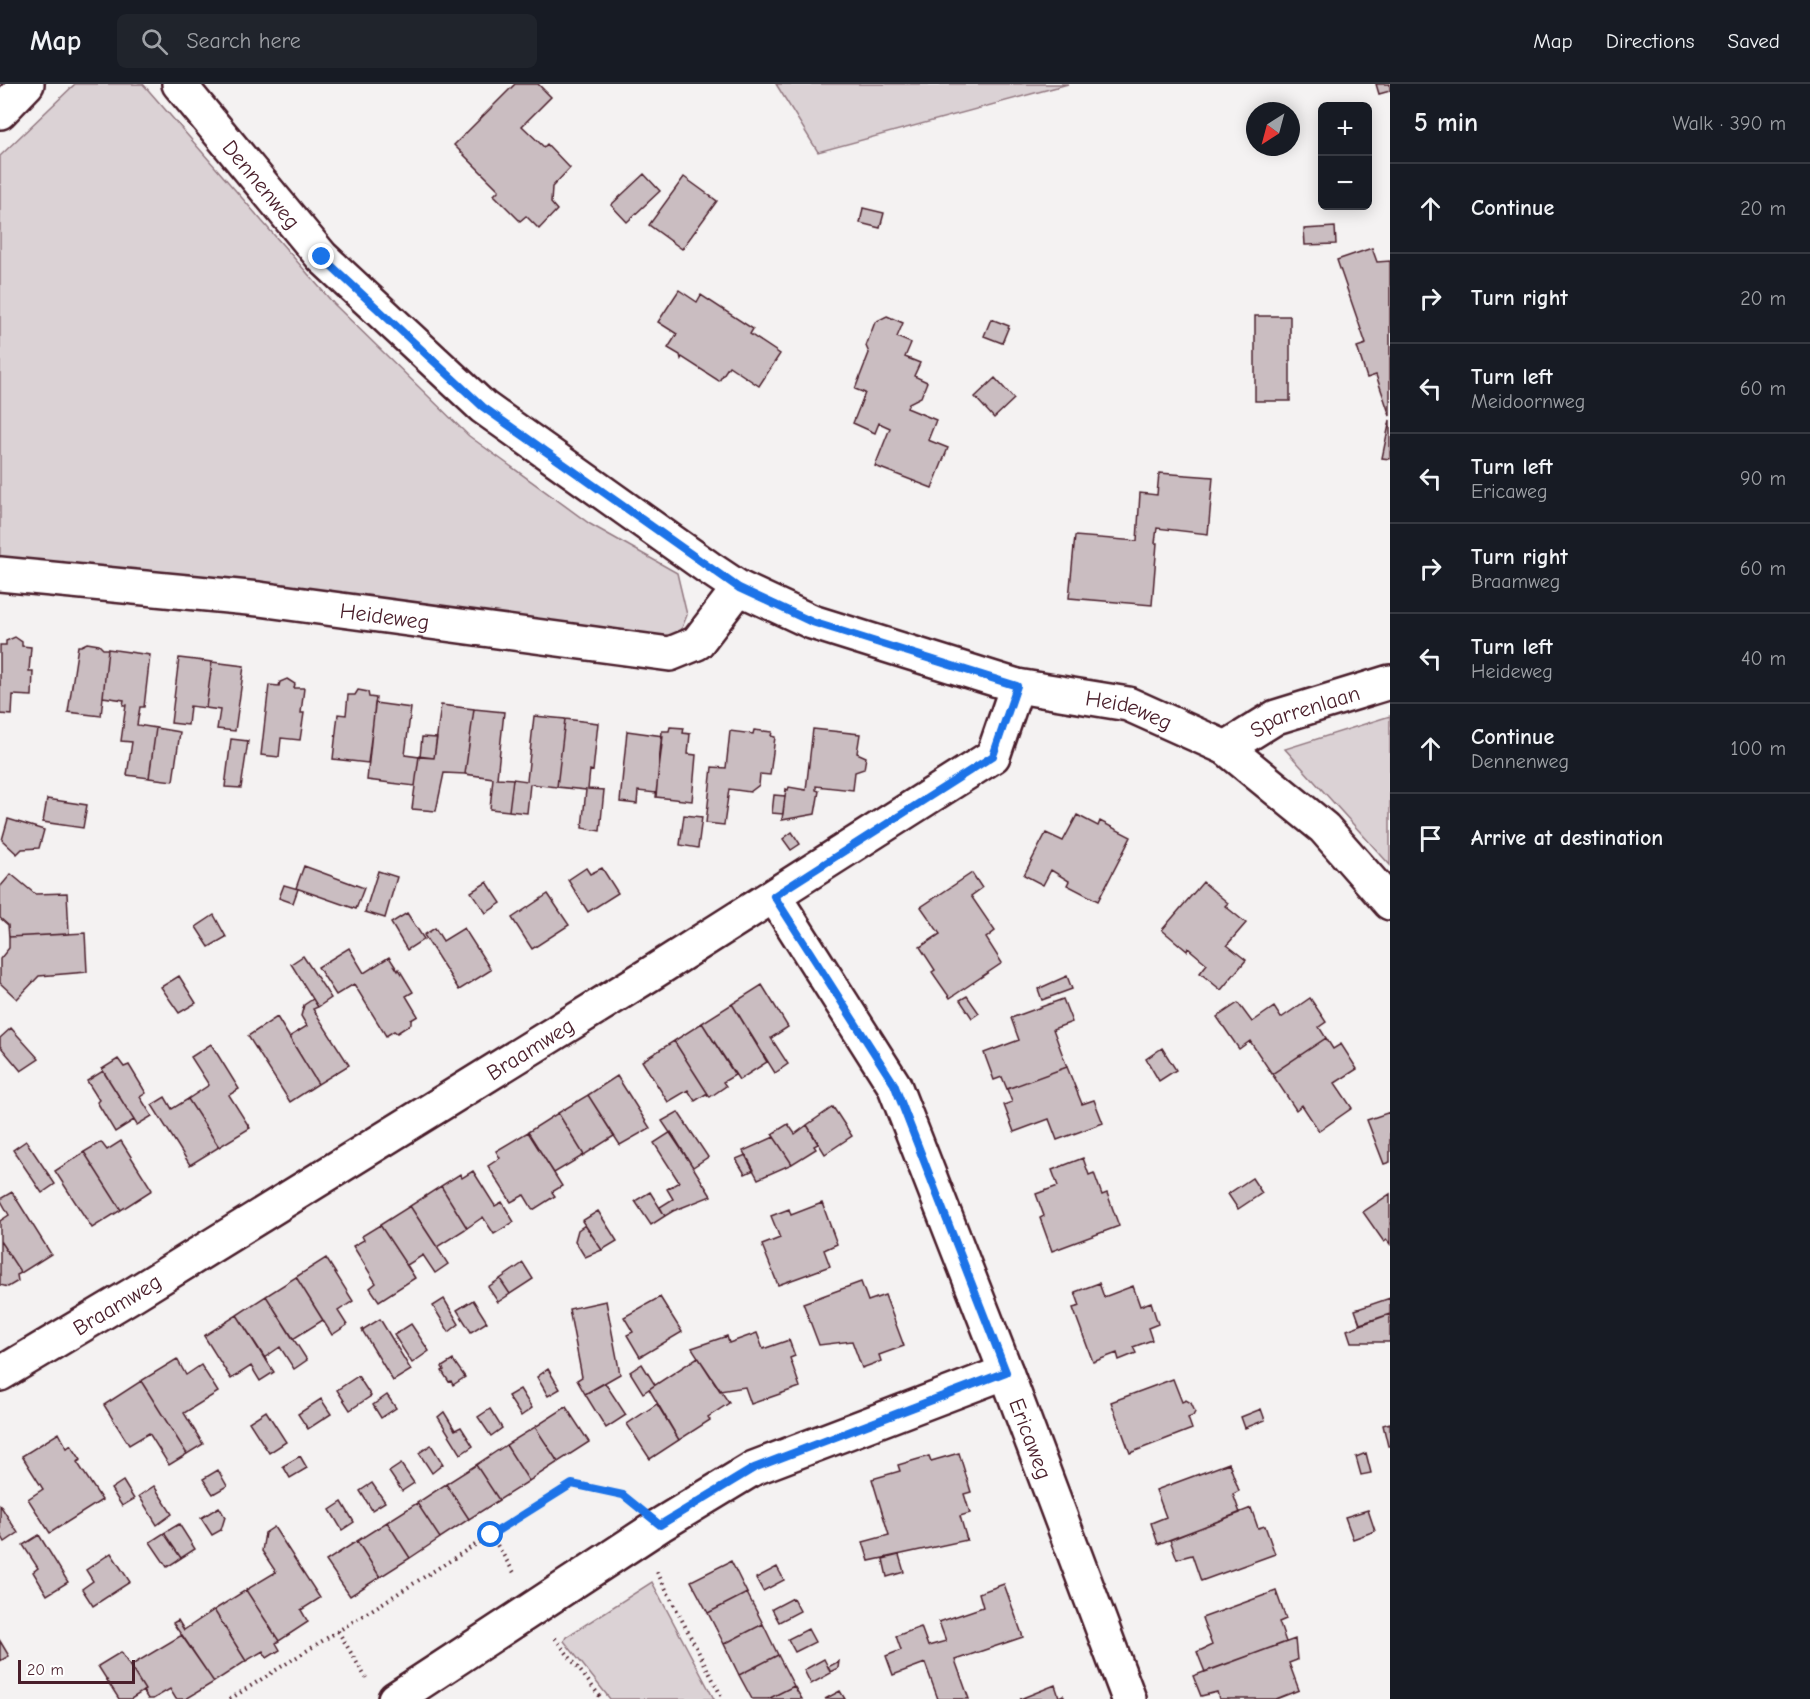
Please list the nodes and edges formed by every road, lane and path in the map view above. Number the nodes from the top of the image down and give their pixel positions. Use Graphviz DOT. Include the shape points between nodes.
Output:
graph roads {
  1 [pos="27,84"];
  2 [pos="179,84"];
  3 [pos="0,111"];
  4 [pos="0,574"];
  5 [pos="739,588"];
  6 [pos="812,622"];
  7 [pos="1390,682"];
  8 [pos="1017,686"];
  9 [pos="1227,748"];
  10 [pos="774,896"];
  11 [pos="1390,903"];
  12 [pos="1006,1372"];
  13 [pos="0,1374"];
  14 [pos="650,1531"];
  15 [pos="491,1535"];
  16 [pos="535,1607"];
  17 [pos="338,1631"];
  18 [pos="367,1680"];
  19 [pos="230,1699"];
  20 [pos="395,1699"];
  21 [pos="602,1699"];
  22 [pos="723,1699"];
  23 [pos="1129,1699"];
  1 -- 3 [label="street"];
  2 -- 5 [label="street, Dennenweg" via="322,257 483,407"];
  4 -- 5 [label="street, Heideweg" via="259,599 670,654 697,643"];
  5 -- 6 [label="street, Dennenweg"];
  6 -- 8 [label="street, Heideweg"];
  7 -- 9 [label="street, Sparrenlaan" via="1276,717"];
  8 -- 9 [label="street, Heideweg" via="1128,704"];
  8 -- 10 [label="street, Braamweg" via="993,756"];
  9 -- 11 [label="street, Heideweg" via="1324,828"];
  10 -- 12 [label="street, Ericaweg" via="894,1084"];
  10 -- 13 [label="street, Braamweg"];
  12 -- 14 [label="street" via="754,1468"];
  12 -- 23 [label="street, Ericaweg"];
  14 -- 15 [label="path" via="623,1495 572,1484"];
  14 -- 16 [label="street"];
  14 -- 22 [label="path"];
  15 -- 16 [label="path"];
  15 -- 17 [label="path"];
  16 -- 20 [label="street"];
  16 -- 21 [label="path"];
  17 -- 18 [label="path"];
  17 -- 19 [label="path"];
}
